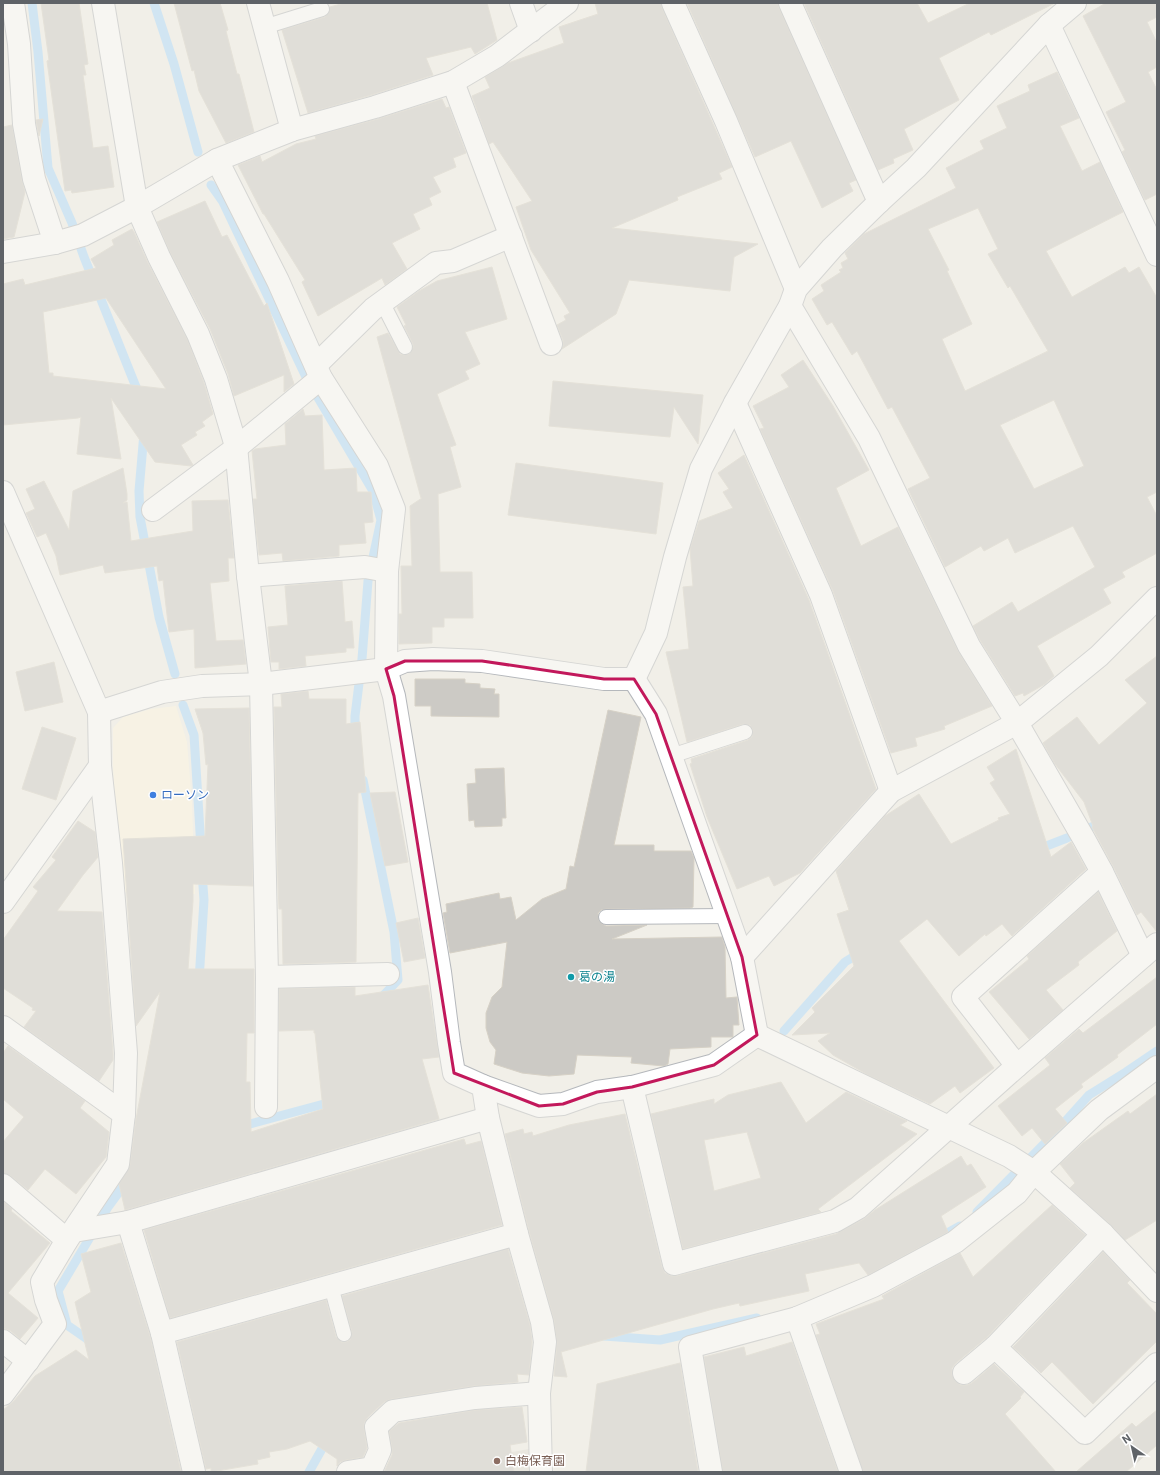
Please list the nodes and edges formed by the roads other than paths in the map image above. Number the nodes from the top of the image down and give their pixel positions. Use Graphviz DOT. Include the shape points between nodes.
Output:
graph roads {
  1 [pos="13,3"];
  2 [pos="103,3"];
  3 [pos="258,3"];
  4 [pos="521,3"];
  5 [pos="568,3"];
  6 [pos="674,3"];
  7 [pos="790,3"];
  8 [pos="1074,3"];
  9 [pos="322,9"];
  10 [pos="1049,25"];
  11 [pos="264,27"];
  12 [pos="531,31"];
  13 [pos="453,82"];
  14 [pos="292,130"];
  15 [pos="217,160"];
  16 [pos="878,202"];
  17 [pos="137,207"];
  18 [pos="511,236"];
  19 [pos="68,239"];
  20 [pos="3,252"];
  21 [pos="1157,255"];
  22 [pos="793,297"];
  23 [pos="382,302"];
  24 [pos="551,344"];
  25 [pos="405,347"];
  26 [pos="319,371"];
  27 [pos="736,403"];
  28 [pos="236,448"];
  29 [pos="3,492"];
  30 [pos="154,510"];
  31 [pos="376,569"];
  32 [pos="248,576"];
  33 [pos="1157,598"];
  34 [pos="386,669"];
  35 [pos="634,679"];
  36 [pos="261,684"];
  37 [pos="99,712"];
  38 [pos="1017,723"];
  39 [pos="744,732"];
  40 [pos="671,756"];
  41 [pos="100,766"];
  42 [pos="891,791"];
  43 [pos="1102,872"];
  44 [pos="3,902"];
  45 [pos="728,916"];
  46 [pos="606,917"];
  47 [pos="1150,950"];
  48 [pos="742,957"];
  49 [pos="388,974"];
  50 [pos="266,977"];
  51 [pos="3,1027"];
  52 [pos="757,1035"];
  53 [pos="1017,1066"];
  54 [pos="1157,1067"];
  55 [pos="484,1086"];
  56 [pos="632,1087"];
  57 [pos="266,1107"];
  58 [pos="124,1114"];
  59 [pos="488,1118"];
  60 [pos="949,1127"];
  61 [pos="1033,1171"];
  62 [pos="3,1185"];
  63 [pos="118,1224"];
  64 [pos="74,1234"];
  65 [pos="518,1234"];
  66 [pos="1103,1234"];
  67 [pos="331,1286"];
  68 [pos="1157,1291"];
  69 [pos="796,1318"];
  70 [pos="162,1333"];
  71 [pos="344,1334"];
  72 [pos="3,1341"];
  73 [pos="994,1347"];
  74 [pos="28,1361"];
  75 [pos="1157,1364"];
  76 [pos="964,1373"];
  77 [pos="539,1393"];
  78 [pos="3,1394"];
  79 [pos="194,1472"];
  80 [pos="348,1472"];
  81 [pos="541,1472"];
  82 [pos="711,1472"];
  83 [pos="851,1472"];
  1 -- 19 [label="street" via="19,44 24,124 34,179"];
  2 -- 17 [label="street"];
  3 -- 11 [label="street"];
  4 -- 12 [label="street"];
  5 -- 12 [label="street"];
  6 -- 22 [label="street" via="726,121"];
  7 -- 16 [label="street"];
  8 -- 10 [label="street"];
  9 -- 11 [label="lane"];
  10 -- 16 [label="street" via="916,168"];
  10 -- 21 [label="street"];
  11 -- 14 [label="street"];
  12 -- 13 [label="street" via="497,56"];
  13 -- 14 [label="street"];
  13 -- 18 [label="street"];
  14 -- 15 [label="street"];
  15 -- 17 [label="street"];
  15 -- 26 [label="street" via="278,281"];
  16 -- 22 [label="street" via="832,248"];
  17 -- 19 [label="street"];
  17 -- 28 [label="street" via="198,334 216,379"];
  18 -- 23 [label="street" via="453,261 436,263"];
  18 -- 24 [label="street"];
  19 -- 20 [label="street"];
  22 -- 27 [label="street"];
  22 -- 38 [label="street" via="869,438 969,646"];
  23 -- 25 [label="lane"];
  23 -- 26 [label="street"];
  26 -- 28 [label="street"];
  26 -- 31 [label="street" via="377,466 394,509"];
  27 -- 35 [label="street" via="701,469 656,633"];
  27 -- 42 [label="street" via="821,595"];
  28 -- 30 [label="street"];
  28 -- 32 [label="street"];
  29 -- 37 [label="street"];
  31 -- 32 [label="street"];
  31 -- 34 [label="street"];
  32 -- 36 [label="street"];
  33 -- 38 [label="street" via="1099,656"];
  34 -- 35 [label="street" via="405,661 433,659 482,661 604,679"];
  34 -- 36 [label="street"];
  34 -- 55 [label="street" via="398,717 454,1073"];
  35 -- 40 [label="street" via="656,714"];
  36 -- 37 [label="street" via="202,686 162,692"];
  36 -- 50 [label="street"];
  37 -- 41 [label="street"];
  38 -- 42 [label="street"];
  38 -- 43 [label="street"];
  39 -- 40 [label="lane"];
  40 -- 45 [label="street"];
  41 -- 44 [label="street"];
  41 -- 58 [label="street" via="111,863 126,1053"];
  42 -- 48 [label="street"];
  43 -- 47 [label="street"];
  43 -- 53 [label="street" via="963,997"];
  45 -- 46 [label="lane"];
  45 -- 48 [label="street"];
  47 -- 53 [label="street"];
  48 -- 52 [label="street"];
  49 -- 50 [label="street"];
  50 -- 57 [label="street"];
  51 -- 58 [label="street"];
  52 -- 56 [label="street" via="714,1065"];
  52 -- 60 [label="street"];
  53 -- 60 [label="street"];
  54 -- 61 [label="street" via="1099,1110"];
  55 -- 56 [label="street" via="539,1106 563,1104 597,1092"];
  55 -- 59 [label="street"];
  56 -- 60 [label="street" via="674,1264 835,1221 858,1208"];
  58 -- 64 [label="street" via="118,1164"];
  59 -- 63 [label="street"];
  59 -- 65 [label="street"];
  60 -- 61 [label="street" via="1009,1156"];
  61 -- 66 [label="street"];
  61 -- 69 [label="street" via="1017,1193 955,1242 873,1286"];
  62 -- 64 [label="street"];
  63 -- 64 [label="street"];
  63 -- 70 [label="street"];
  64 -- 74 [label="street" via="42,1282 56,1324"];
  65 -- 67 [label="street"];
  65 -- 77 [label="street" via="544,1332"];
  66 -- 68 [label="street"];
  66 -- 73 [label="street"];
  67 -- 70 [label="street"];
  67 -- 71 [label="lane"];
  69 -- 82 [label="street" via="690,1347"];
  69 -- 83 [label="street"];
  70 -- 79 [label="street"];
  72 -- 74 [label="street"];
  73 -- 75 [label="street" via="1085,1433"];
  73 -- 76 [label="street"];
  74 -- 78 [label="street"];
  77 -- 80 [label="street" via="475,1398 393,1412 376,1427 380,1450 372,1468"];
  77 -- 81 [label="street"];
}
